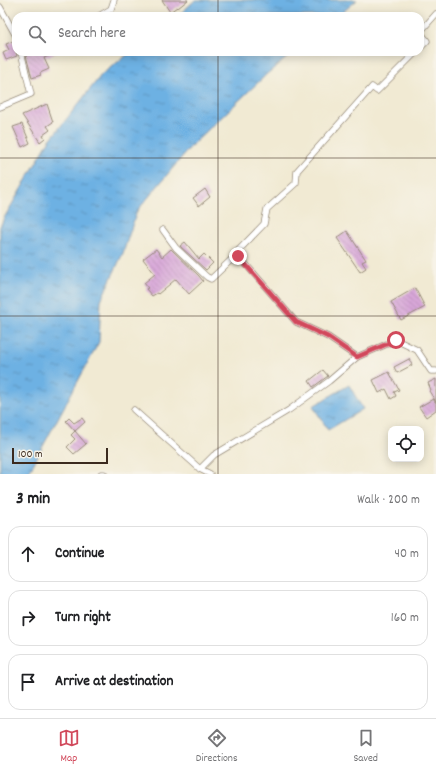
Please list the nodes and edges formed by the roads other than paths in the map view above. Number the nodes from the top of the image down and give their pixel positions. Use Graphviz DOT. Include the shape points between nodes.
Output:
graph roads {
  1 [pos="114,0"];
  2 [pos="0,7"];
  3 [pos="105,12"];
  4 [pos="436,14"];
  5 [pos="424,28"];
  6 [pos="12,29"];
  7 [pos="22,56"];
  8 [pos="412,56"];
  9 [pos="0,107"];
  10 [pos="164,230"];
  11 [pos="238,256"];
  12 [pos="357,357"];
  13 [pos="436,370"];
  14 [pos="134,410"];
  15 [pos="200,469"];
  16 [pos="101,474"];
  17 [pos="104,474"];
  18 [pos="210,474"];
  1 -- 3 [label="street" via="110,9"];
  2 -- 6 [label="street"];
  4 -- 5 [label="street"];
  7 -- 9 [label="street" via="31,94"];
  8 -- 11 [label="street" via="376,91 372,87 297,171 296,183 267,208 264,224 236,253"];
  10 -- 11 [label="street" via="176,248 211,279"];
  11 -- 12 [label="street" via="296,322 328,337"];
  12 -- 13 [label="street" via="396,340 417,350 431,371"];
  12 -- 15 [label="street" via="289,410 214,455"];
  14 -- 15 [label="street"];
  15 -- 18 [label="street"];
  16 -- 17 [label="street"];
}
